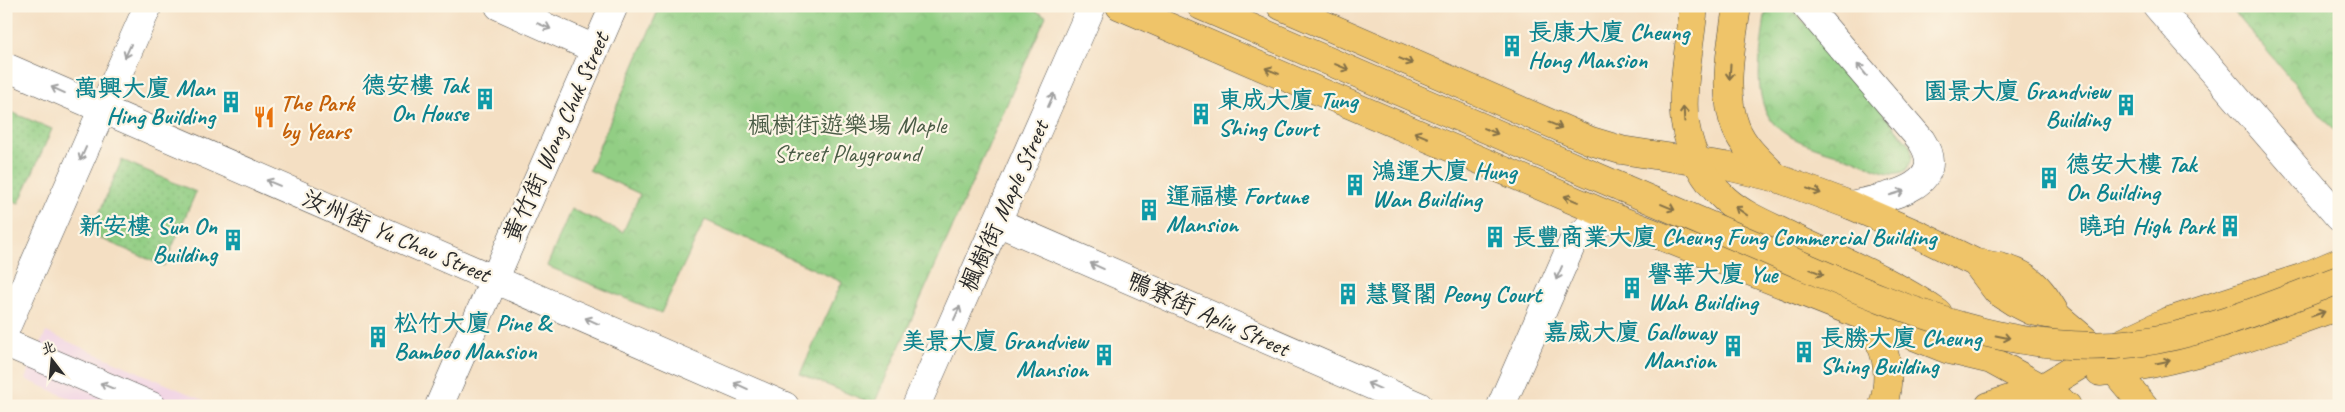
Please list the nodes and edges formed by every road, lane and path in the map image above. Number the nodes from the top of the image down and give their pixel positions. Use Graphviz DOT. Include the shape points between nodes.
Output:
graph roads {
  1 [pos="148,6"];
  2 [pos="499,6"];
  3 [pos="614,6"];
  4 [pos="1092,6"];
  5 [pos="1120,6"];
  6 [pos="1201,6"];
  7 [pos="1281,6"];
  8 [pos="1694,6"];
  9 [pos="1737,6"];
  10 [pos="1753,6"];
  11 [pos="1806,6"];
  12 [pos="2157,6"];
  13 [pos="1734,33"];
  14 [pos="595,49"];
  15 [pos="6,67"];
  16 [pos="102,109"];
  17 [pos="1696,161"];
  18 [pos="1777,178"];
  19 [pos="1850,205"];
  20 [pos="2339,217"];
  21 [pos="1615,218"];
  22 [pos="997,222"];
  23 [pos="2339,262"];
  24 [pos="494,279"];
  25 [pos="2339,280"];
  26 [pos="2339,306"];
  27 [pos="1866,318"];
  28 [pos="6,328"];
  29 [pos="6,343"];
  30 [pos="1991,360"];
  31 [pos="2108,362"];
  32 [pos="2042,388"];
  33 [pos="152,406"];
  34 [pos="439,406"];
  35 [pos="785,406"];
  36 [pos="916,406"];
  37 [pos="1419,406"];
  38 [pos="1501,406"];
  39 [pos="1883,406"];
  40 [pos="1989,406"];
  41 [pos="2067,406"];
  42 [pos="2144,406"];
  1 -- 16 [label="street, one-way"];
  2 -- 14 [label="street, one-way"];
  3 -- 14 [label="street, 黃竹街 Wong Chuk Street"];
  22 -- 4 [label="street, 楓樹街 Maple Street, one-way"];
  21 -- 5 [label="main road, one-way"];
  6 -- 25 [label="main road, one-way, bridge" via="1868,294 1936,320 1985,334 2066,345 2136,343 2222,322"];
  7 -- 17 [label="main road, one-way" via="1591,141 1621,150"];
  17 -- 8 [label="main road, one-way" via="1684,122"];
  9 -- 13 [label="main road"];
  10 -- 13 [label="street"];
  19 -- 11 [label="street, one-way" via="1912,187 1926,173 1928,156 1921,140"];
  12 -- 20 [label="street"];
  13 -- 18 [label="main road, one-way" via="1729,76 1736,129 1744,143"];
  14 -- 24 [label="street, 黃竹街 Wong Chuk Street"];
  16 -- 15 [label="street, 汝州街 Yu Chau Street, one-way"];
  24 -- 16 [label="street, 汝州街 Yu Chau Street, one-way"];
  16 -- 28 [label="street, one-way"];
  17 -- 18 [label="main road"];
  30 -- 17 [label="main road, one-way" via="1971,336 1906,293 1746,215 1705,178"];
  18 -- 19 [label="main road, one-way"];
  19 -- 31 [label="main road" via="1976,263 2014,269 2024,275 2046,297 2057,316"];
  21 -- 27 [label="main road"];
  21 -- 38 [label="street, one-way" via="1590,227 1572,244"];
  36 -- 22 [label="street, 楓樹街 Maple Street, one-way"];
  37 -- 22 [label="street, 鴨寮街 Apliu Street, one-way"];
  23 -- 31 [label="main road" via="2301,278 2166,322"];
  24 -- 34 [label="street, 黃竹街 Wong Chuk Street"];
  35 -- 24 [label="street, 汝州街 Yu Chau Street, one-way"];
  31 -- 26 [label="main road, one-way" via="2169,361 2223,347"];
  27 -- 30 [label="main road" via="1949,350"];
  27 -- 39 [label="main road" via="1880,339 1888,364 1888,388"];
  33 -- 29 [label="street, one-way"];
  30 -- 32 [label="main road"];
  31 -- 32 [label="main road" via="2067,375"];
  31 -- 42 [label="main road"];
  32 -- 40 [label="main road"];
  32 -- 41 [label="main road"];
}
